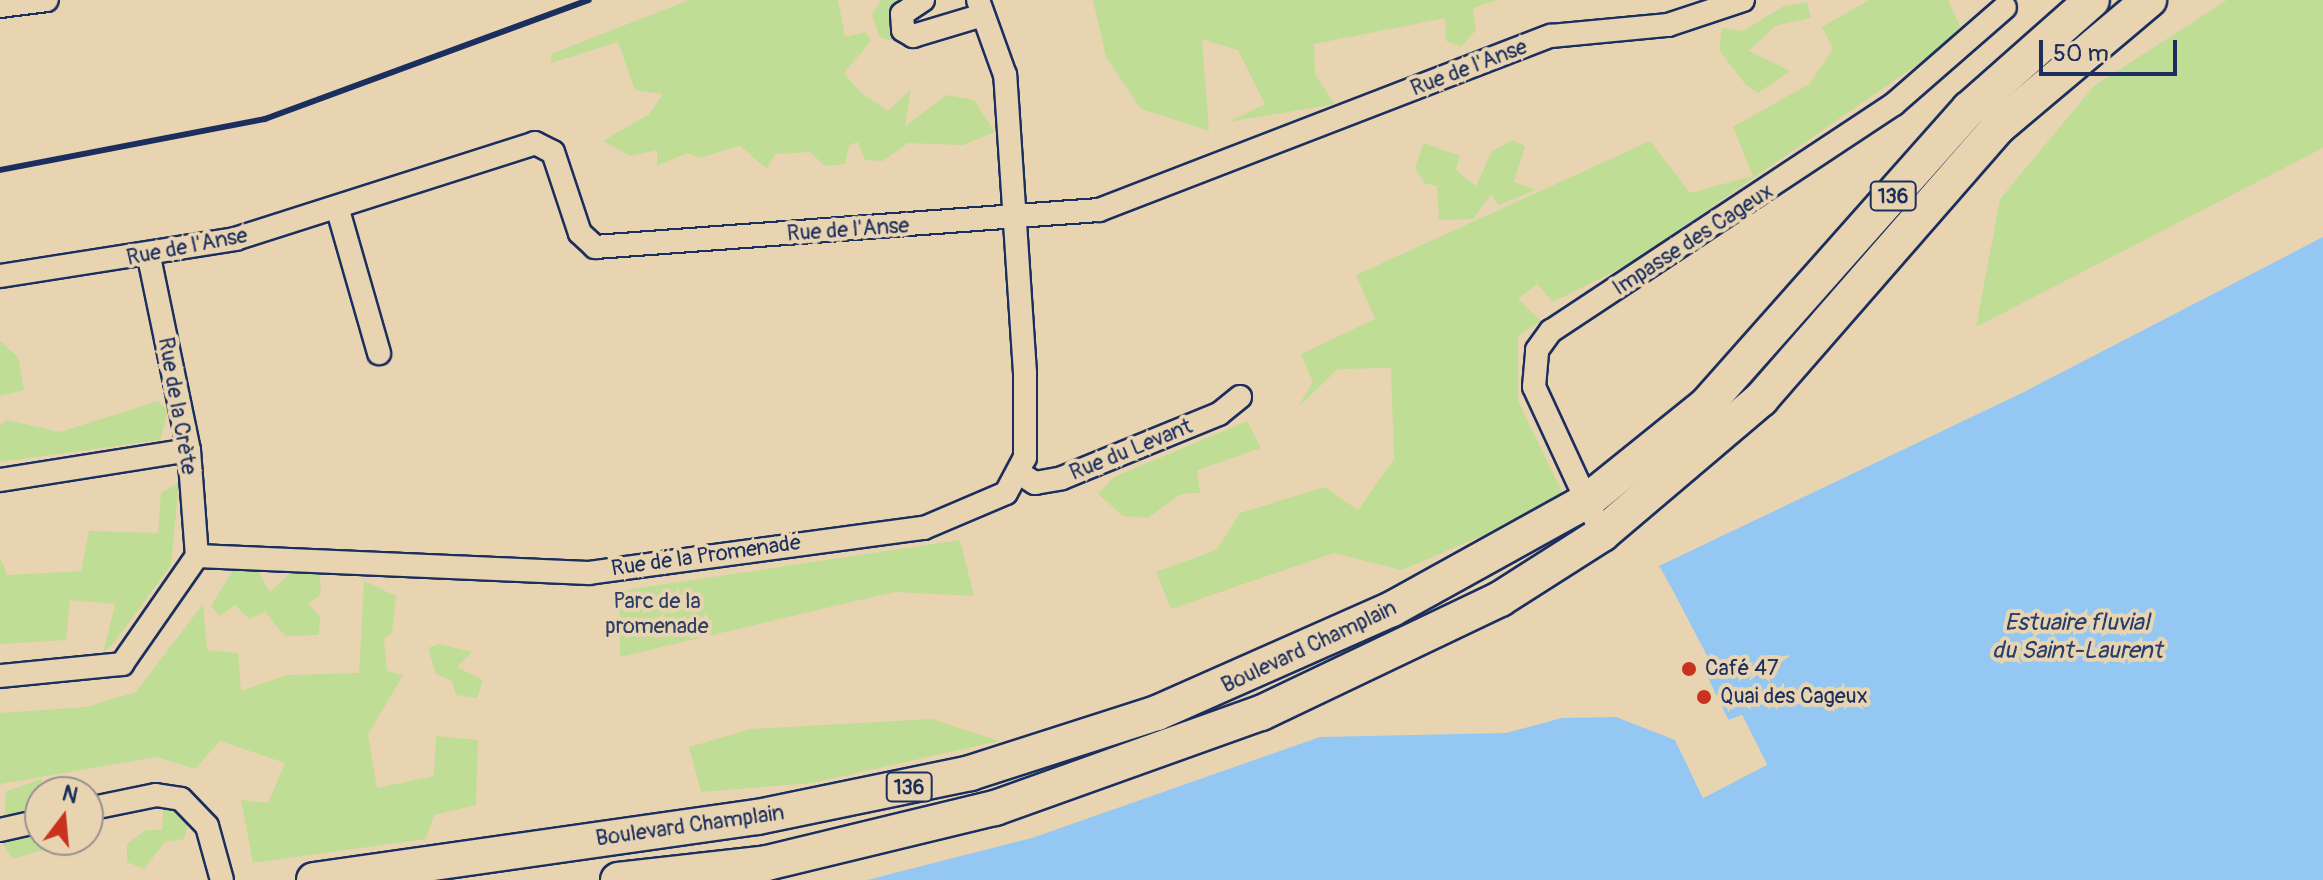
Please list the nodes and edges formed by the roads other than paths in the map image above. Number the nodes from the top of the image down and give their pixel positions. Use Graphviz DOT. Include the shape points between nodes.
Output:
graph roads {
  1 [pos="47,0"];
  2 [pos="923,0"];
  3 [pos="1743,0"];
  4 [pos="2092,0"];
  5 [pos="2149,0"];
  6 [pos="0,6"];
  7 [pos="2005,7"];
  8 [pos="980,8"];
  9 [pos="338,210"];
  10 [pos="1011,218"];
  11 [pos="149,257"];
  12 [pos="0,276"];
  13 [pos="379,353"];
  14 [pos="1240,397"];
  15 [pos="189,450"];
  16 [pos="1019,473"];
  17 [pos="0,480"];
  18 [pos="1587,501"];
  19 [pos="1602,534"];
  20 [pos="197,556"];
  21 [pos="0,676"];
  22 [pos="104,806"];
  23 [pos="24,825"];
  24 [pos="0,830"];
  25 [pos="222,880"];
  26 [pos="314,880"];
  27 [pos="618,880"];
  1 -- 6 [label="street"];
  2 -- 8 [label="street" via="902,14 903,30 913,36"];
  3 -- 10 [label="street, Rue de l'Anse" via="1668,25 1551,36 1148,195 1099,210"];
  4 -- 18 [label="main road, Boulevard Champlain / 136" via="1969,109 1707,404"];
  5 -- 19 [label="main road, Boulevard Champlain / 136" via="1997,128 1761,399"];
  7 -- 18 [label="street, Impasse des Cageux" via="1894,104 1551,331 1537,350 1534,387"];
  8 -- 10 [label="street" via="1005,75"];
  9 -- 10 [label="street, Rue de l'Anse" via="535,143 553,152 580,233 595,247"];
  9 -- 11 [label="street, Rue de l'Anse"];
  9 -- 13 [label="street"];
  10 -- 16 [label="street" via="1028,432"];
  11 -- 12 [label="street, Rue de l'Anse"];
  11 -- 15 [label="street, Rue de la Crète"];
  14 -- 16 [label="street, Rue du Levant" via="1219,414 1062,478 1035,483"];
  15 -- 17 [label="street"];
  15 -- 20 [label="street, Rue de la Crète"];
  16 -- 20 [label="street, Rue de la Promenade" via="987,505 924,528 589,573"];
  18 -- 19 [label="street, Impasse des Cageux"];
  18 -- 26 [label="main road, Boulevard Champlain / 136" via="1304,653 1157,713 970,773 758,817"];
  19 -- 27 [label="main road, Boulevard Champlain / 136" via="1403,651 1183,743 995,808 767,863"];
  20 -- 21 [label="street" via="122,664"];
  22 -- 25 [label="street" via="156,795 181,799 207,826"];
  23 -- 24 [label="street"];
}
